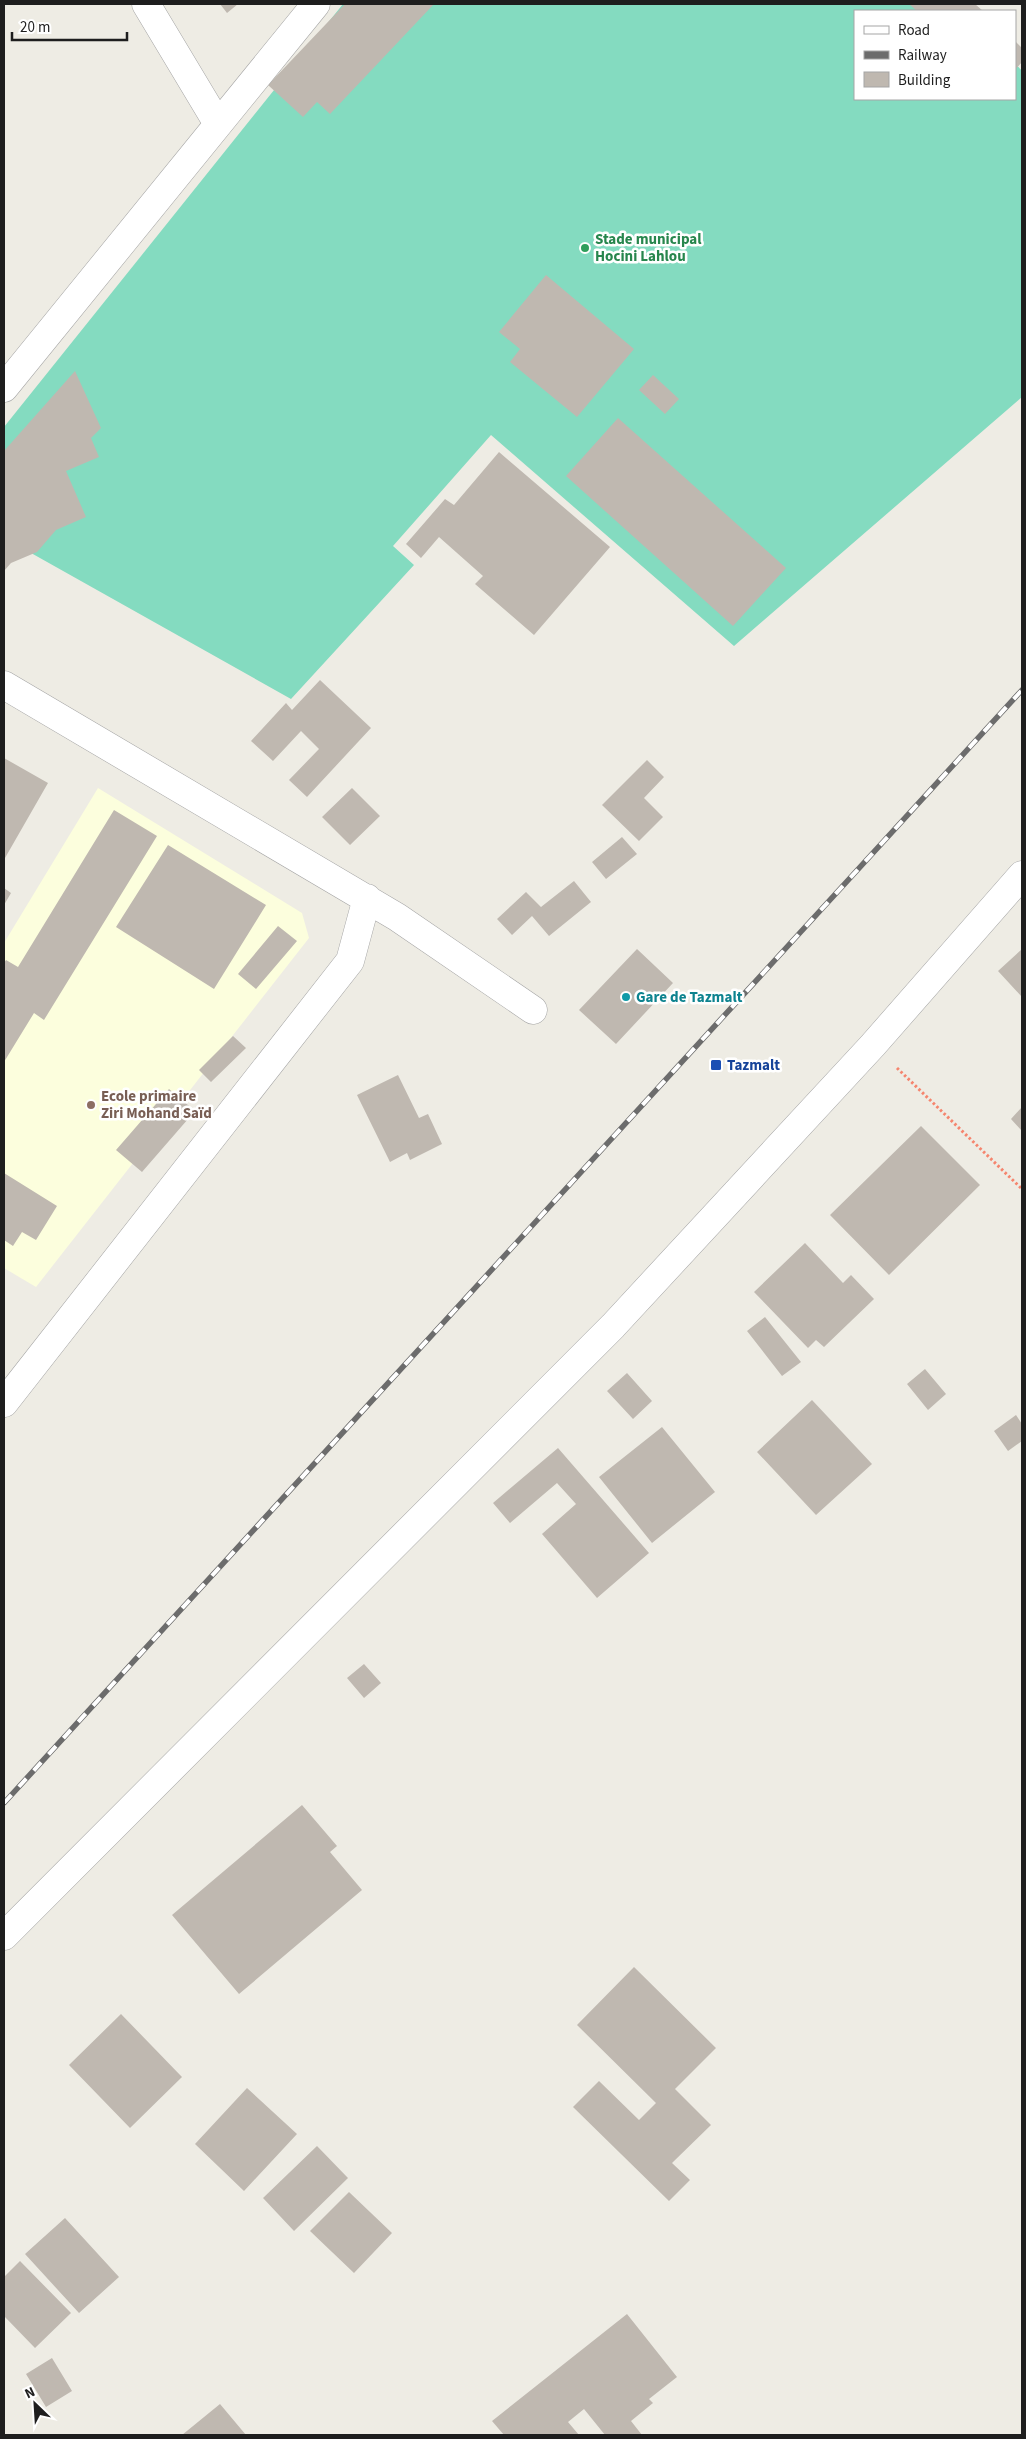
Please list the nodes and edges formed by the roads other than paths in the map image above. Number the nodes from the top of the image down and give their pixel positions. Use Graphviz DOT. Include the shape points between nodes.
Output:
graph roads {
  1 [pos="146,4"];
  2 [pos="316,4"];
  3 [pos="218,124"];
  4 [pos="4,388"];
  5 [pos="4,685"];
  6 [pos="1022,875"];
  7 [pos="367,898"];
  8 [pos="533,1010"];
  9 [pos="4,1402"];
  10 [pos="4,1936"];
  1 -- 3 [label="street"];
  2 -- 3 [label="street"];
  3 -- 4 [label="street"];
  5 -- 7 [label="street"];
  6 -- 10 [label="street" via="873,1045 613,1326"];
  7 -- 8 [label="street"];
  7 -- 9 [label="street" via="350,961"];
}
